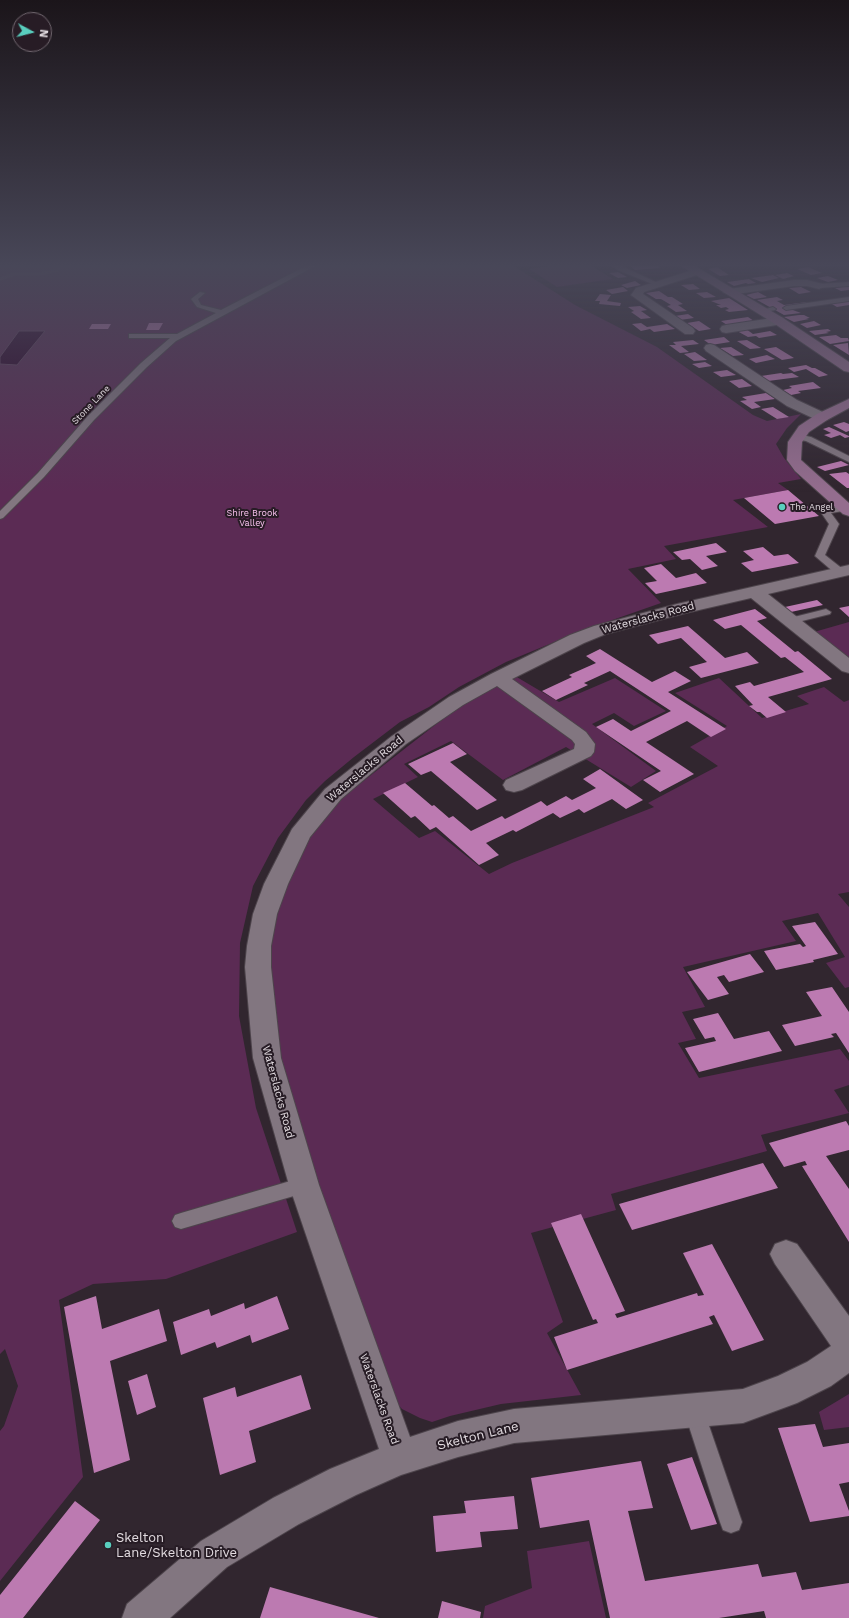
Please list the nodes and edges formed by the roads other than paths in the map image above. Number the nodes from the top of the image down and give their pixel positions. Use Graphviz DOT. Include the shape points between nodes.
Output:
graph roads {
  1 [pos="174,341"];
  2 [pos="808,341"];
  3 [pos="710,348"];
  4 [pos="747,360"];
  5 [pos="734,363"];
  6 [pos="847,365"];
  7 [pos="849,403"];
  8 [pos="822,417"];
  9 [pos="798,437"];
  10 [pos="849,459"];
  11 [pos="848,509"];
  12 [pos="0,516"];
  13 [pos="845,573"];
  14 [pos="754,591"];
  15 [pos="826,612"];
  16 [pos="790,621"];
  17 [pos="849,667"];
  18 [pos="498,678"];
  19 [pos="514,785"];
  20 [pos="304,1185"];
  21 [pos="181,1222"];
  22 [pos="786,1254"];
  23 [pos="849,1344"];
  24 [pos="849,1353"];
  25 [pos="694,1411"];
  26 [pos="400,1458"];
  27 [pos="731,1522"];
  28 [pos="141,1618"];
  1 -- 12 [label="lane, Stone Lane" via="144,365 96,413 41,475"];
  2 -- 6 [label="main road"];
  3 -- 5 [label="street"];
  4 -- 5 [label="street"];
  5 -- 8 [label="street" via="792,403"];
  7 -- 8 [label="main road"];
  8 -- 9 [label="main road" via="804,429"];
  9 -- 10 [label="lane" via="808,439"];
  9 -- 11 [label="main road" via="795,442 794,460"];
  11 -- 13 [label="lane" via="825,511 834,524 820,556"];
  13 -- 14 [label="street, Waterslacks Road"];
  14 -- 16 [label="street"];
  14 -- 18 [label="street, Waterslacks Road" via="600,630 576,639"];
  15 -- 16 [label="lane"];
  16 -- 17 [label="street"];
  18 -- 19 [label="street" via="579,736 586,744 584,752"];
  18 -- 20 [label="street, Waterslacks Road" via="456,701 398,740 333,794 300,834 276,884 265,914 259,946 260,1007 267,1058"];
  20 -- 21 [label="lane"];
  20 -- 26 [label="street, Waterslacks Road"];
  22 -- 23 [label="street"];
  24 -- 25 [label="street, Skelton Lane" via="819,1374 785,1391 743,1406"];
  25 -- 26 [label="street, Skelton Lane" via="514,1426 458,1439"];
  25 -- 27 [label="lane"];
  26 -- 28 [label="street, Skelton Lane" via="343,1482 286,1511 214,1554"];
}
